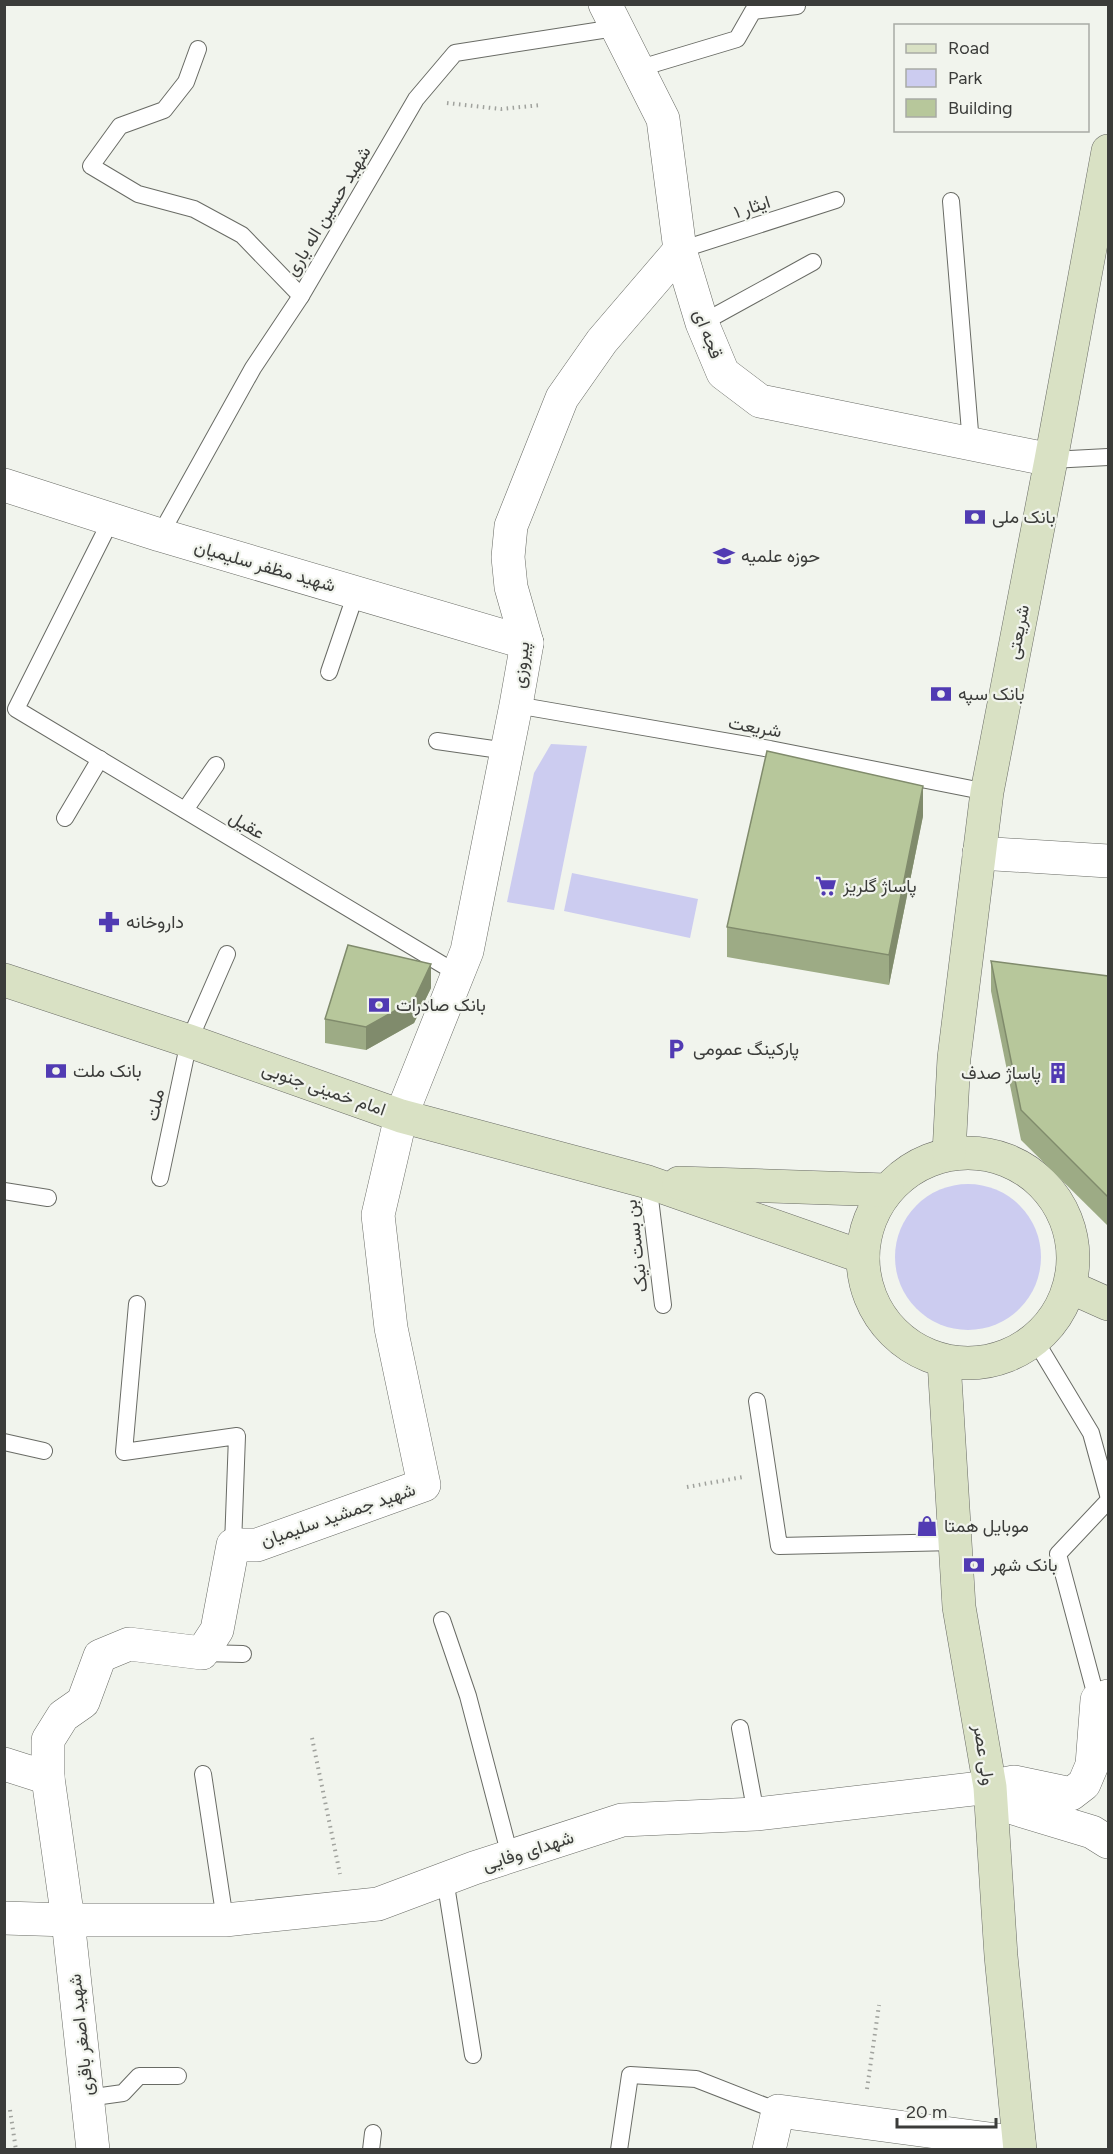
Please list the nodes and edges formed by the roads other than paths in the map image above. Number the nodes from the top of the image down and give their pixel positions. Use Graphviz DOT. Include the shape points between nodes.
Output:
graph roads {
  1 [pos="797,6"];
  2 [pos="610,16"];
  3 [pos="198,49"];
  4 [pos="637,69"];
  5 [pos="1108,151"];
  6 [pos="836,200"];
  7 [pos="951,201"];
  8 [pos="680,250"];
  9 [pos="813,262"];
  10 [pos="301,296"];
  11 [pos="702,323"];
  12 [pos="971,444"];
  13 [pos="1108,457"];
  14 [pos="1051,460"];
  15 [pos="4,485"];
  16 [pos="111,520"];
  17 [pos="160,535"];
  18 [pos="356,592"];
  19 [pos="527,643"];
  20 [pos="329,672"];
  21 [pos="516,705"];
  22 [pos="437,741"];
  23 [pos="507,751"];
  24 [pos="100,759"];
  25 [pos="216,765"];
  26 [pos="987,792"];
  27 [pos="185,810"];
  28 [pos="65,818"];
  29 [pos="979,853"];
  30 [pos="1108,861"];
  31 [pos="227,954"];
  32 [pos="458,974"];
  33 [pos="4,980"];
  34 [pos="189,1041"];
  35 [pos="401,1116"];
  36 [pos="949,1153"];
  37 [pos="160,1178"];
  38 [pos="648,1182"];
  39 [pos="887,1190"];
  40 [pos="4,1191"];
  41 [pos="48,1198"];
  42 [pos="862,1257"];
  43 [pos="1070,1287"];
  44 [pos="137,1304"];
  45 [pos="1108,1304"];
  46 [pos="663,1305"];
  47 [pos="1035,1340"];
  48 [pos="945,1361"];
  49 [pos="757,1401"];
  50 [pos="4,1442"];
  51 [pos="44,1451"];
  52 [pos="1108,1495"];
  53 [pos="1108,1501"];
  54 [pos="955,1542"];
  55 [pos="233,1545"];
  56 [pos="442,1620"];
  57 [pos="202,1653"];
  58 [pos="243,1654"];
  59 [pos="1103,1698"];
  60 [pos="740,1728"];
  61 [pos="4,1764"];
  62 [pos="203,1774"];
  63 [pos="48,1778"];
  64 [pos="1084,1784"];
  65 [pos="990,1787"];
  66 [pos="756,1814"];
  67 [pos="1100,1837"];
  68 [pos="510,1856"];
  69 [pos="446,1879"];
  70 [pos="4,1918"];
  71 [pos="68,1920"];
  72 [pos="225,1920"];
  73 [pos="473,2055"];
  74 [pos="178,2076"];
  75 [pos="87,2098"];
  76 [pos="777,2111"];
  77 [pos="1019,2146"];
  78 [pos="93,2150"];
  79 [pos="619,2150"];
  80 [pos="769,2150"];
  1 -- 4 [label="lane" via="753,11 737,39"];
  2 -- 4 [label="street, قجه ای"];
  2 -- 10 [label="lane, شهید حسین اله یاری" via="455,53 416,99"];
  3 -- 10 [label="lane" via="186,81 164,110 120,126 92,166 138,194 194,209 242,236"];
  4 -- 8 [label="street, قجه ای" via="663,119"];
  5 -- 14 [label="main road, شریعتی"];
  6 -- 8 [label="lane, ایثار ۱"];
  7 -- 12 [label="lane"];
  8 -- 11 [label="street, قجه ای"];
  8 -- 19 [label="street, پیروزی" via="602,341 562,398 511,526 510,577"];
  9 -- 11 [label="lane"];
  10 -- 17 [label="lane, شهید حسین اله یاری" via="253,368"];
  11 -- 12 [label="street, قجه ای" via="723,373 760,401"];
  12 -- 14 [label="street, قجه ای"];
  13 -- 14 [label="lane"];
  14 -- 26 [label="main road, شریعتی"];
  15 -- 16 [label="street, شهید مظفر سلیمیان"];
  16 -- 17 [label="street, شهید مظفر سلیمیان"];
  16 -- 24 [label="lane, عقیل" via="16,709"];
  17 -- 18 [label="street, شهید مظفر سلیمیان"];
  18 -- 19 [label="street, شهید مظفر سلیمیان"];
  18 -- 20 [label="lane"];
  19 -- 21 [label="street, پیروزی"];
  21 -- 23 [label="street, پیروزی"];
  21 -- 26 [label="lane, شریعت"];
  22 -- 23 [label="lane"];
  23 -- 32 [label="street, پیروزی" via="467,951"];
  24 -- 27 [label="lane, عقیل"];
  24 -- 28 [label="lane"];
  25 -- 27 [label="lane"];
  26 -- 29 [label="main road, شریعتی"];
  27 -- 32 [label="lane, عقیل"];
  29 -- 30 [label="street"];
  29 -- 36 [label="main road, شریعتی" via="954,1058"];
  31 -- 34 [label="lane, ملت"];
  32 -- 35 [label="street, پیروزی"];
  33 -- 34 [label="main road, امام خمینی جنوبی"];
  34 -- 35 [label="main road, امام خمینی جنوبی"];
  34 -- 37 [label="lane, ملت"];
  35 -- 38 [label="main road, امام خمینی جنوبی"];
  35 -- 55 [label="street, شهید جمشید سلیمیان" via="378,1215 391,1328 424,1485 257,1545"];
  36 -- 39 [label="main road" via="915,1166"];
  36 -- 43 [label="main road" via="985,1152 1019,1164 1047,1186 1066,1216 1074,1252"];
  38 -- 39 [label="main road"];
  38 -- 42 [label="main road"];
  38 -- 46 [label="lane, بن بست نیک"];
  39 -- 42 [label="main road" via="874,1210"];
  40 -- 41 [label="lane"];
  42 -- 48 [label="main road" via="869,1292 886,1324 912,1347"];
  43 -- 45 [label="main road"];
  43 -- 47 [label="main road" via="1057,1316"];
  44 -- 55 [label="lane" via="124,1452 237,1436"];
  47 -- 48 [label="main road" via="1008,1356 977,1364"];
  47 -- 52 [label="lane" via="1091,1433"];
  48 -- 54 [label="main road, ولی عصر"];
  49 -- 54 [label="lane" via="779,1546"];
  50 -- 51 [label="lane"];
  53 -- 59 [label="lane" via="1058,1554"];
  54 -- 65 [label="main road, ولی عصر" via="959,1607"];
  55 -- 57 [label="street" via="217,1630"];
  56 -- 68 [label="lane" via="468,1696"];
  57 -- 58 [label="lane"];
  57 -- 63 [label="street" via="129,1644 100,1656 83,1702 63,1716 48,1740"];
  59 -- 64 [label="street" via="1092,1765"];
  60 -- 66 [label="lane"];
  61 -- 63 [label="street"];
  62 -- 72 [label="lane"];
  63 -- 71 [label="street"];
  64 -- 65 [label="street, شهدای وفایی" via="1071,1794 1014,1782"];
  64 -- 67 [label="street"];
  65 -- 66 [label="street, شهدای وفایی"];
  65 -- 67 [label="street" via="1013,1808"];
  65 -- 77 [label="main road, ولی عصر"];
  66 -- 68 [label="street, شهدای وفایی" via="622,1820"];
  68 -- 69 [label="street, شهدای وفایی"];
  69 -- 72 [label="street, شهدای وفایی" via="378,1904"];
  69 -- 73 [label="lane"];
  70 -- 71 [label="street, شهدای وفایی"];
  71 -- 72 [label="street, شهدای وفایی"];
  71 -- 75 [label="street, شهید اصغر باقری"];
  74 -- 75 [label="lane" via="139,2076 123,2093"];
  75 -- 78 [label="street, شهید اصغر باقری"];
  76 -- 77 [label="street"];
  76 -- 79 [label="lane" via="696,2079 630,2075"];
  76 -- 80 [label="street"];
}
